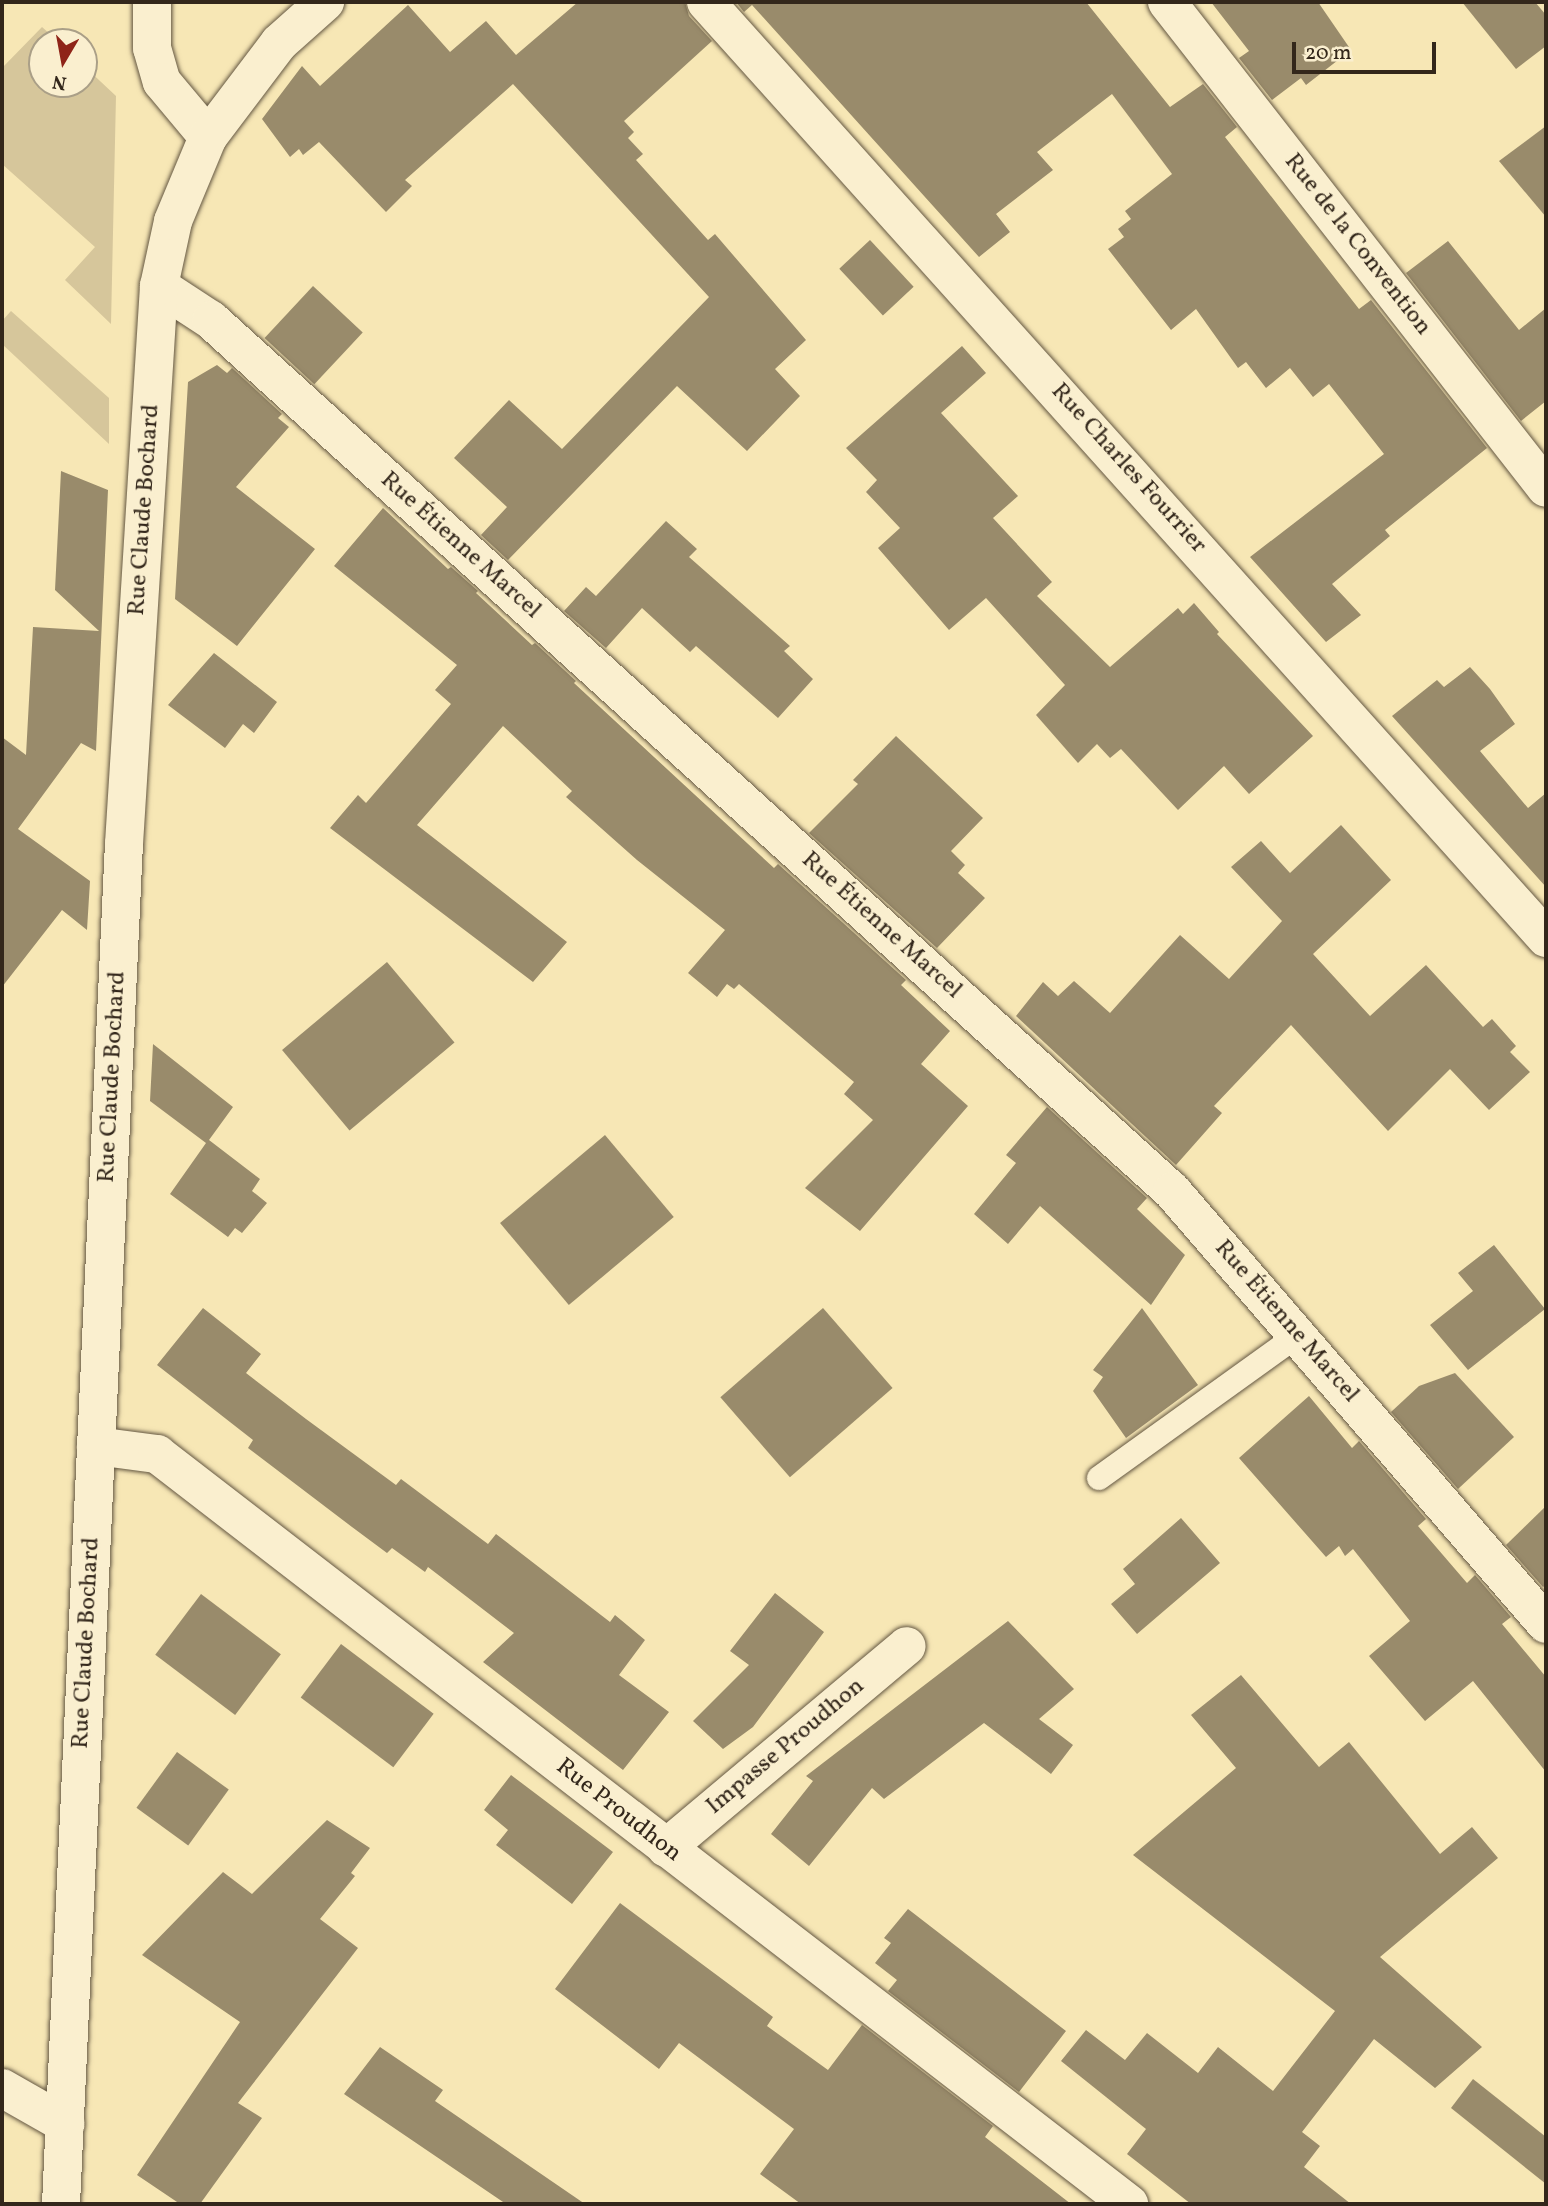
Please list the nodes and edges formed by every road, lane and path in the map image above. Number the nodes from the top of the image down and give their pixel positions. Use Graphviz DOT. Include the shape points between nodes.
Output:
graph roads {
  1 [pos="152,2"];
  2 [pos="325,2"];
  3 [pos="706,2"];
  4 [pos="1167,2"];
  5 [pos="208,137"];
  6 [pos="159,286"];
  7 [pos="1546,488"];
  8 [pos="1546,938"];
  9 [pos="1298,1335"];
  10 [pos="96,1446"];
  11 [pos="1100,1478"];
  12 [pos="1546,1624"];
  13 [pos="906,1646"];
  14 [pos="666,1848"];
  15 [pos="2,2088"];
  16 [pos="65,2124"];
  17 [pos="61,2204"];
  18 [pos="1129,2204"];
  1 -- 5 [label="street" via="152,48 162,82"];
  2 -- 5 [label="street, Rue Claude Bochard" via="279,43"];
  3 -- 8 [label="street, Rue Charles Fourrier"];
  4 -- 7 [label="street, Rue de la Convention"];
  5 -- 6 [label="street, Rue Claude Bochard" via="173,221"];
  6 -- 9 [label="street, Rue Étienne Marcel" via="211,320 1172,1191"];
  6 -- 10 [label="street, Rue Claude Bochard" via="125,831"];
  9 -- 11 [label="lane"];
  9 -- 12 [label="street, Rue Étienne Marcel"];
  10 -- 14 [label="street, Rue Proudhon" via="158,1454"];
  10 -- 16 [label="street, Rue Claude Bochard"];
  13 -- 14 [label="street, Impasse Proudhon"];
  14 -- 18 [label="street, Rue Proudhon"];
  15 -- 16 [label="street"];
  16 -- 17 [label="street, Rue Claude Bochard"];
}
